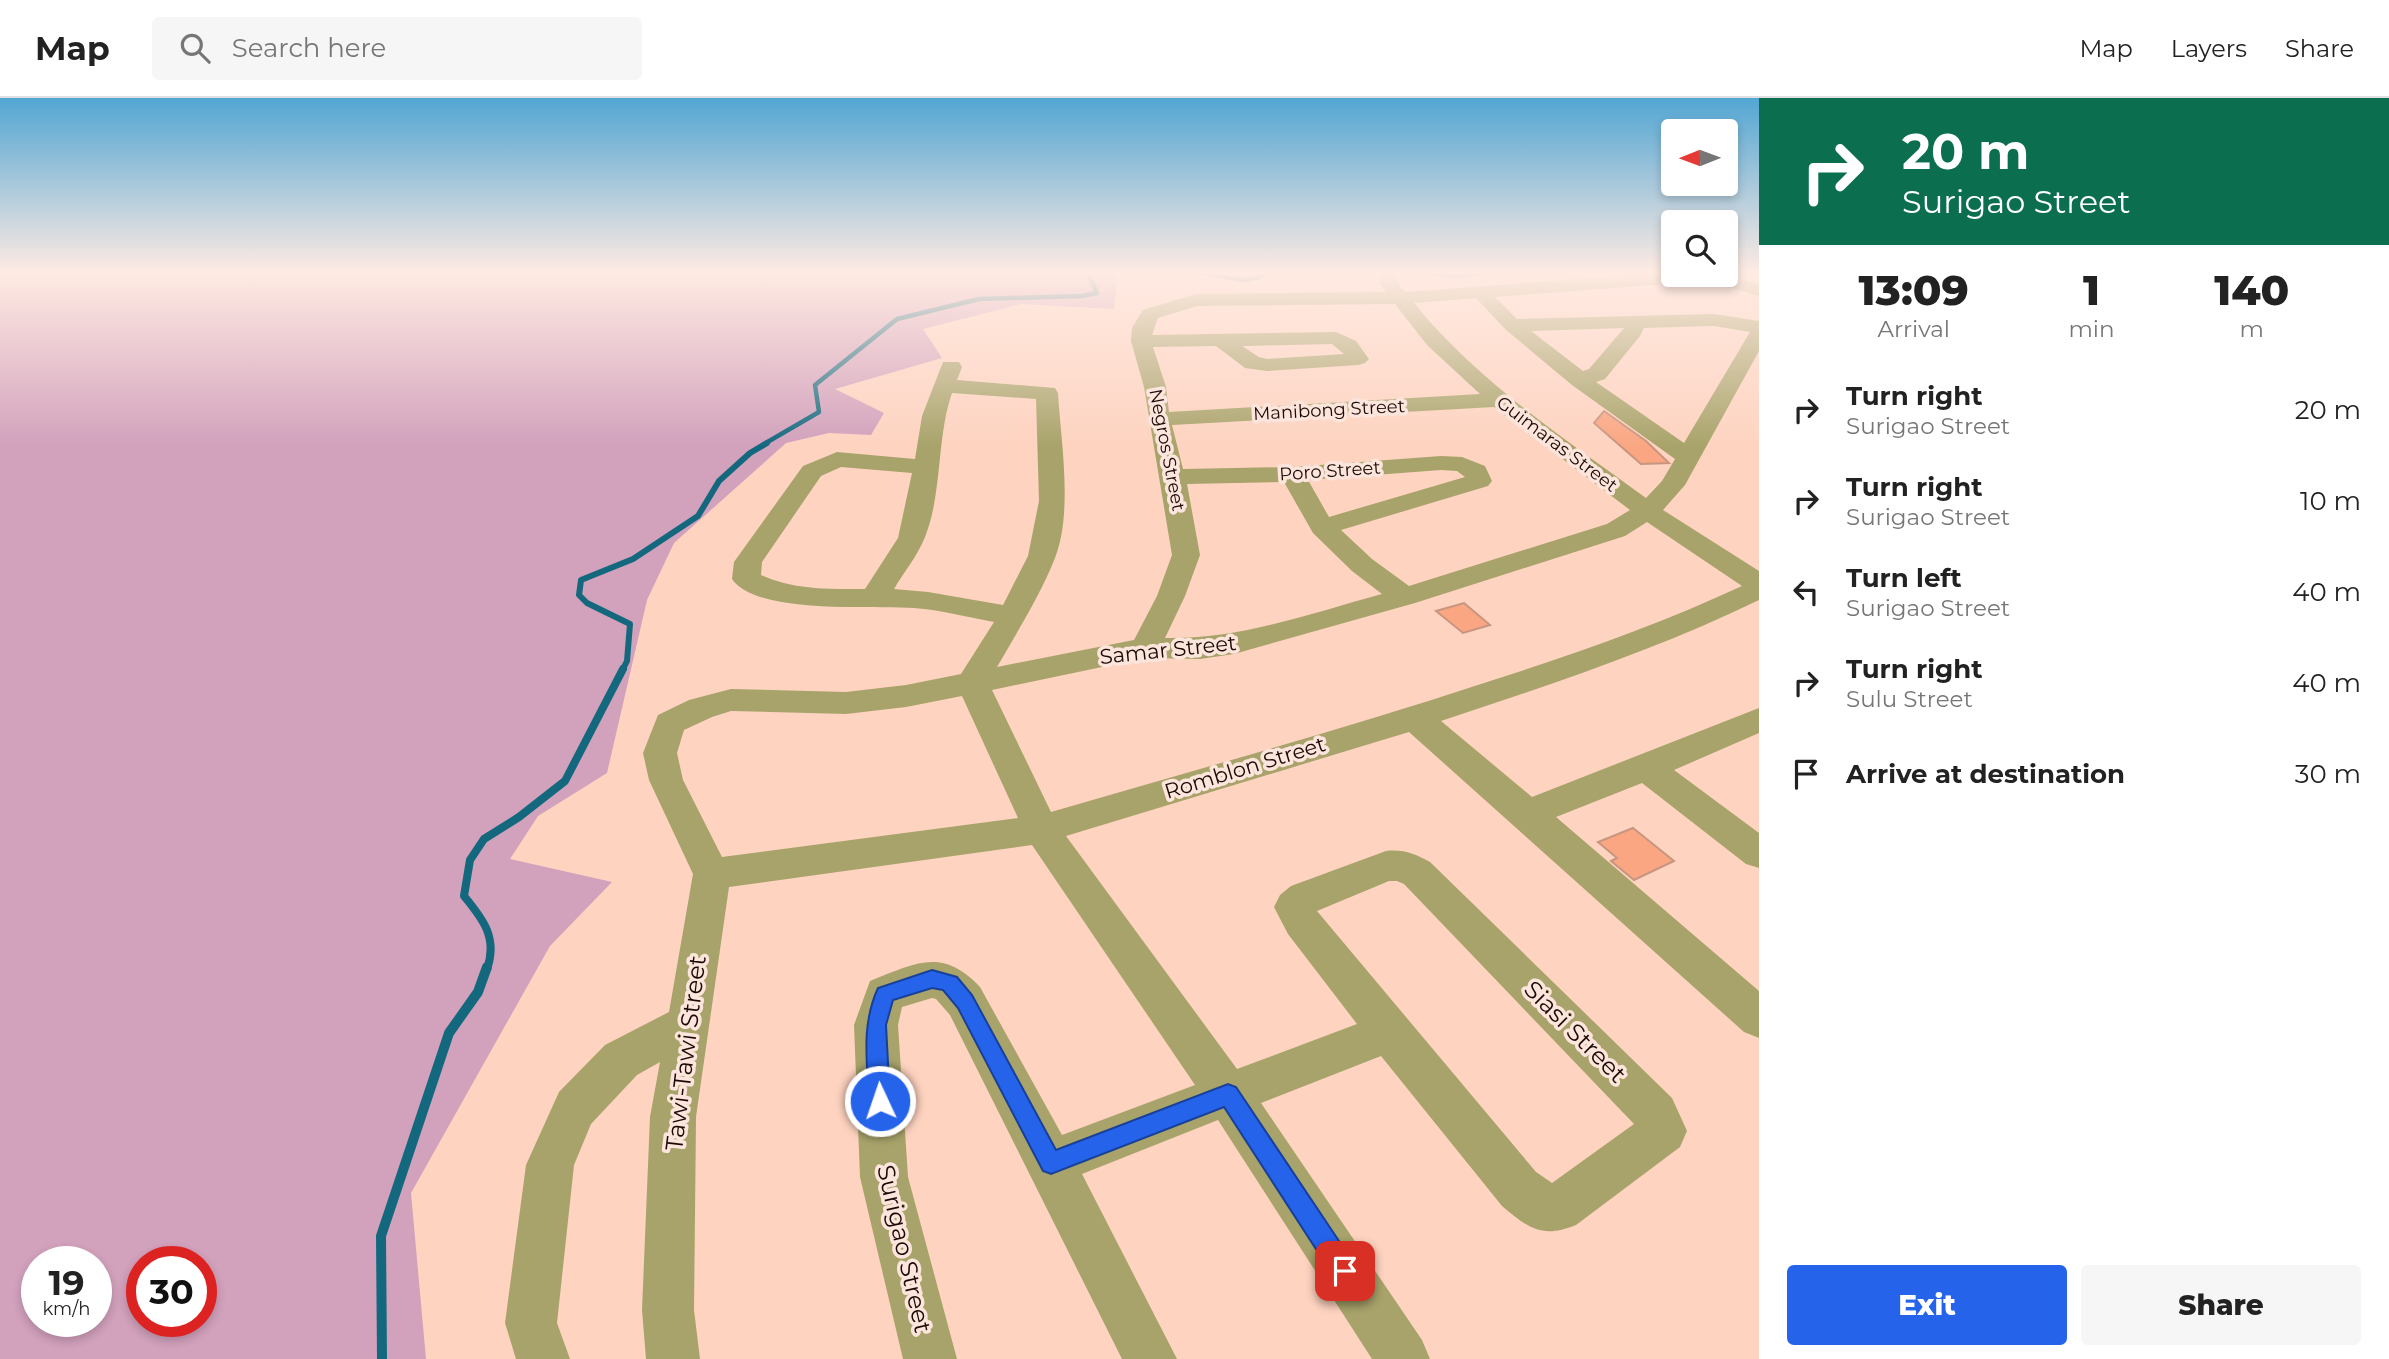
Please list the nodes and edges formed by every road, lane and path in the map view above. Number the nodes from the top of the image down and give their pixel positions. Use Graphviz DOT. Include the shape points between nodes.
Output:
graph roads {
  1 [pos="1143,330"];
  2 [pos="1425,330"];
  3 [pos="1518,330"];
  4 [pos="1633,330"];
  5 [pos="1759,333"];
  6 [pos="1222,340"];
  7 [pos="1141,341"];
  8 [pos="1580,380"];
  9 [pos="1499,400"];
  10 [pos="1158,419"];
  11 [pos="1689,457"];
  12 [pos="926,467"];
  13 [pos="1292,474"];
  14 [pos="1173,477"];
  15 [pos="1647,511"];
  16 [pos="1322,527"];
  17 [pos="1759,586"];
  18 [pos="1405,597"];
  19 [pos="873,599"];
  20 [pos="1012,616"];
  21 [pos="1146,648"];
  22 [pos="972,682"];
  23 [pos="1415,718"];
  24 [pos="1759,720"];
  25 [pos="1646,768"];
  26 [pos="1527,813"];
  27 [pos="1041,829"];
  28 [pos="1759,853"];
  29 [pos="712,874"];
  30 [pos="1759,1018"];
  31 [pos="686,1026"];
  32 [pos="1388,1032"];
  33 [pos="1228,1095"];
  34 [pos="1051,1163"];
  35 [pos="543,1359"];
  36 [pos="673,1359"];
  37 [pos="930,1359"];
  38 [pos="1150,1359"];
  39 [pos="1403,1359"];
  1 -- 7 [label="street"];
  2 -- 9 [label="street, Guimaras Street"];
  3 -- 8 [label="street"];
  4 -- 8 [label="street" via="1597,373"];
  5 -- 11 [label="street, Samar Street"];
  6 -- 6 [label="street" via="1336,338 1349,345 1358,359 1253,363"];
  6 -- 7 [label="street"];
  7 -- 10 [label="street, Negros Street" via="1155,387"];
  8 -- 11 [label="street" via="1636,424"];
  9 -- 10 [label="street, Manibong Street"];
  9 -- 15 [label="street, Guimaras Street"];
  10 -- 14 [label="street, Negros Street"];
  11 -- 15 [label="street, Samar Street" via="1672,485"];
  12 -- 19 [label="street" via="911,538"];
  12 -- 19 [label="street" via="837,459 812,471 748,562 746,579 766,591"];
  12 -- 20 [label="street" via="933,416 948,375 1047,394 1052,501 1042,556"];
  13 -- 14 [label="street, Poro Street"];
  13 -- 16 [label="street"];
  13 -- 16 [label="street, Poro Street" via="1441,463 1462,464 1476,471 1479,481"];
  14 -- 21 [label="street, Negros Street" via="1186,555"];
  15 -- 17 [label="street, Guimaras Street"];
  15 -- 18 [label="street, Samar Street" via="1616,530"];
  16 -- 18 [label="street"];
  17 -- 23 [label="street, Romblon Street" via="1700,617 1610,653"];
  18 -- 21 [label="street, Samar Street" via="1234,644"];
  19 -- 20 [label="street" via="913,599"];
  20 -- 22 [label="street"];
  21 -- 22 [label="street, Samar Street"];
  22 -- 27 [label="street"];
  22 -- 29 [label="street, Samar Street" via="846,703 731,700 670,723 660,753 666,780"];
  23 -- 26 [label="street"];
  23 -- 27 [label="street, Romblon Street"];
  24 -- 25 [label="street"];
  25 -- 26 [label="street"];
  25 -- 28 [label="street"];
  26 -- 30 [label="street"];
  27 -- 29 [label="street, Romblon Street"];
  27 -- 33 [label="street"];
  29 -- 31 [label="street, Tawi-Tawi Street"];
  31 -- 35 [label="street" via="621,1060 575,1108 550,1165 531,1323"];
  31 -- 36 [label="street, Tawi-Tawi Street" via="673,1117 668,1310"];
  32 -- 32 [label="street, Siasi Street" via="1519,1189 1541,1208 1559,1208 1664,1131 1656,1114 1417,873 1402,865 1386,866 1305,898 1294,907"];
  32 -- 33 [label="street"];
  33 -- 34 [label="street"];
  33 -- 39 [label="street"];
  34 -- 37 [label="street, Surigao Street" via="965,1001 950,983 932,979 885,994 876,1025 884,1177"];
  34 -- 38 [label="street, Surigao Street"];
}
